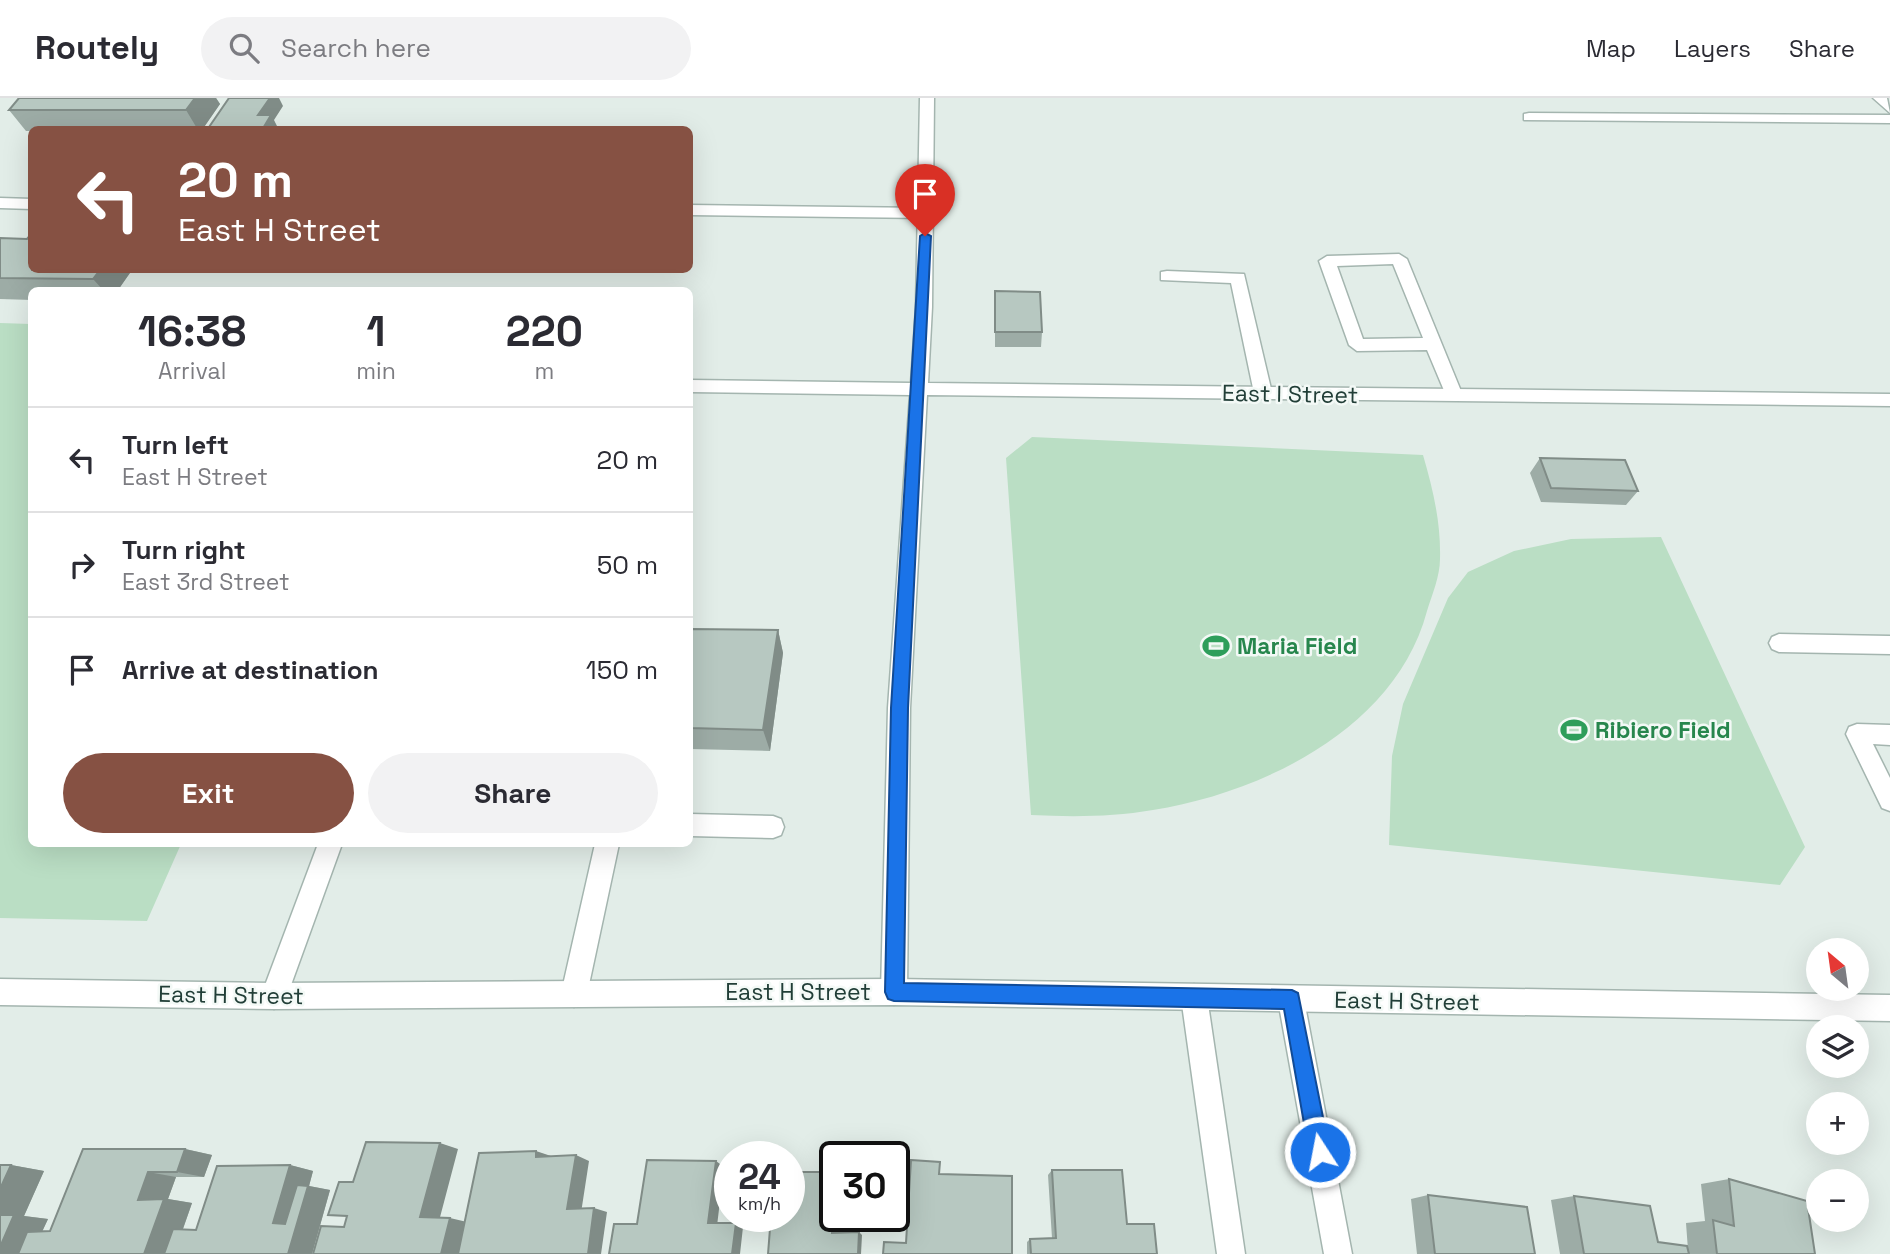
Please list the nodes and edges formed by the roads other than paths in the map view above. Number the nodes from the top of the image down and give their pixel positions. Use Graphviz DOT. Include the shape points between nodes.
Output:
graph roads {
  1 [pos="927,98"];
  2 [pos="1880,98"];
  3 [pos="1890,109"];
  4 [pos="1529,117"];
  5 [pos="1890,119"];
  6 [pos="0,204"];
  7 [pos="28,204"];
  8 [pos="693,211"];
  9 [pos="926,213"];
  10 [pos="1167,276"];
  11 [pos="1433,344"];
  12 [pos="693,386"];
  13 [pos="918,389"];
  14 [pos="1263,393"];
  15 [pos="1454,396"];
  16 [pos="1890,400"];
  17 [pos="1779,643"];
  18 [pos="1890,645"];
  19 [pos="1890,735"];
  20 [pos="1890,802"];
  21 [pos="693,825"];
  22 [pos="772,827"];
  23 [pos="329,847"];
  24 [pos="606,847"];
  25 [pos="0,992"];
  26 [pos="894,992"];
  27 [pos="574,994"];
  28 [pos="274,996"];
  29 [pos="1194,997"];
  30 [pos="1292,1000"];
  31 [pos="1890,1008"];
  32 [pos="1231,1254"];
  33 [pos="1338,1254"];
  1 -- 9 [label="street"];
  2 -- 3 [label="street"];
  4 -- 5 [label="street"];
  6 -- 7 [label="street"];
  8 -- 9 [label="street"];
  9 -- 13 [label="street"];
  10 -- 14 [label="street" via="1238,278"];
  11 -- 11 [label="street" via="1399,259 1327,261 1357,345"];
  11 -- 15 [label="street"];
  12 -- 13 [label="street, East I Street"];
  13 -- 14 [label="street, East I Street"];
  13 -- 26 [label="street" via="900,708"];
  14 -- 15 [label="street, East I Street"];
  15 -- 16 [label="street, East I Street"];
  17 -- 18 [label="street"];
  19 -- 20 [label="street" via="1857,734"];
  21 -- 22 [label="street"];
  23 -- 28 [label="street"];
  24 -- 27 [label="street"];
  25 -- 28 [label="street, East H Street"];
  26 -- 27 [label="street, East H Street"];
  26 -- 29 [label="street, East H Street"];
  27 -- 28 [label="street, East H Street"];
  29 -- 30 [label="street, East H Street"];
  29 -- 32 [label="street"];
  30 -- 31 [label="street, East H Street"];
  30 -- 33 [label="street"];
}
